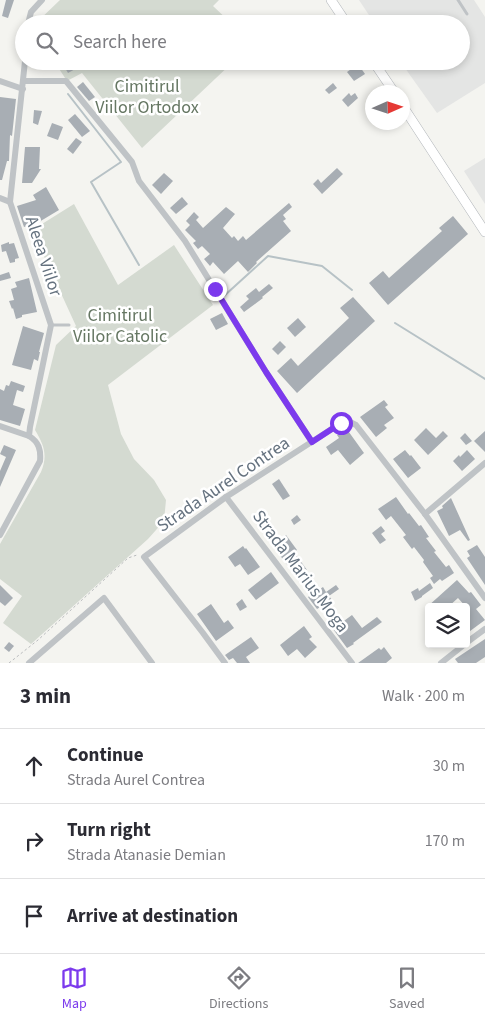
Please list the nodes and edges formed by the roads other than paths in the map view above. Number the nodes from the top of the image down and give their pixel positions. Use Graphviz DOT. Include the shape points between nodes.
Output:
graph roads {
  1 [pos="42,0"];
  2 [pos="331,0"];
  3 [pos="458,0"];
  4 [pos="467,14"];
  5 [pos="30,15"];
  6 [pos="342,15"];
  7 [pos="25,70"];
  8 [pos="379,70"];
  9 [pos="0,81"];
  10 [pos="24,81"];
  11 [pos="389,85"];
  12 [pos="23,89"];
  13 [pos="410,117"];
  14 [pos="0,198"];
  15 [pos="10,202"];
  16 [pos="485,232"];
  17 [pos="51,325"];
  18 [pos="69,325"];
  19 [pos="0,426"];
  20 [pos="29,436"];
  21 [pos="312,442"];
  22 [pos="485,463"];
  23 [pos="226,497"];
  24 [pos="425,514"];
  25 [pos="0,535"];
  26 [pos="485,598"];
  27 [pos="485,629"];
  28 [pos="470,641"];
  29 [pos="461,648"];
  30 [pos="29,663"];
  31 [pos="152,663"];
  32 [pos="225,663"];
  33 [pos="352,663"];
  34 [pos="441,663"];
  1 -- 5 [label="street"];
  2 -- 6 [label="street"];
  3 -- 4 [label="lane"];
  7 -- 10 [label="street, Aleea Viilor"];
  8 -- 11 [label="street"];
  9 -- 12 [label="street"];
  10 -- 12 [label="street, Aleea Viilor"];
  10 -- 21 [label="street" via="66,81 132,162 139,181 185,241"];
  12 -- 15 [label="street, Aleea Viilor"];
  13 -- 16 [label="street"];
  14 -- 15 [label="street"];
  15 -- 17 [label="street, Aleea Viilor"];
  17 -- 18 [label="lane"];
  17 -- 20 [label="street, Aleea Viilor"];
  19 -- 20 [label="street"];
  20 -- 25 [label="street" via="39,446 40,461"];
  21 -- 23 [label="street, Strada Aurel Contrea"];
  21 -- 24 [label="street, Strada Aurel Contrea" via="341,423 356,425"];
  22 -- 24 [label="street"];
  23 -- 32 [label="street, Strada Aurel Contrea" via="144,557"];
  23 -- 33 [label="street, Strada Marius Moga"];
  24 -- 26 [label="street"];
  27 -- 28 [label="street"];
  29 -- 34 [label="street"];
  30 -- 31 [label="street" via="104,598"];
}
